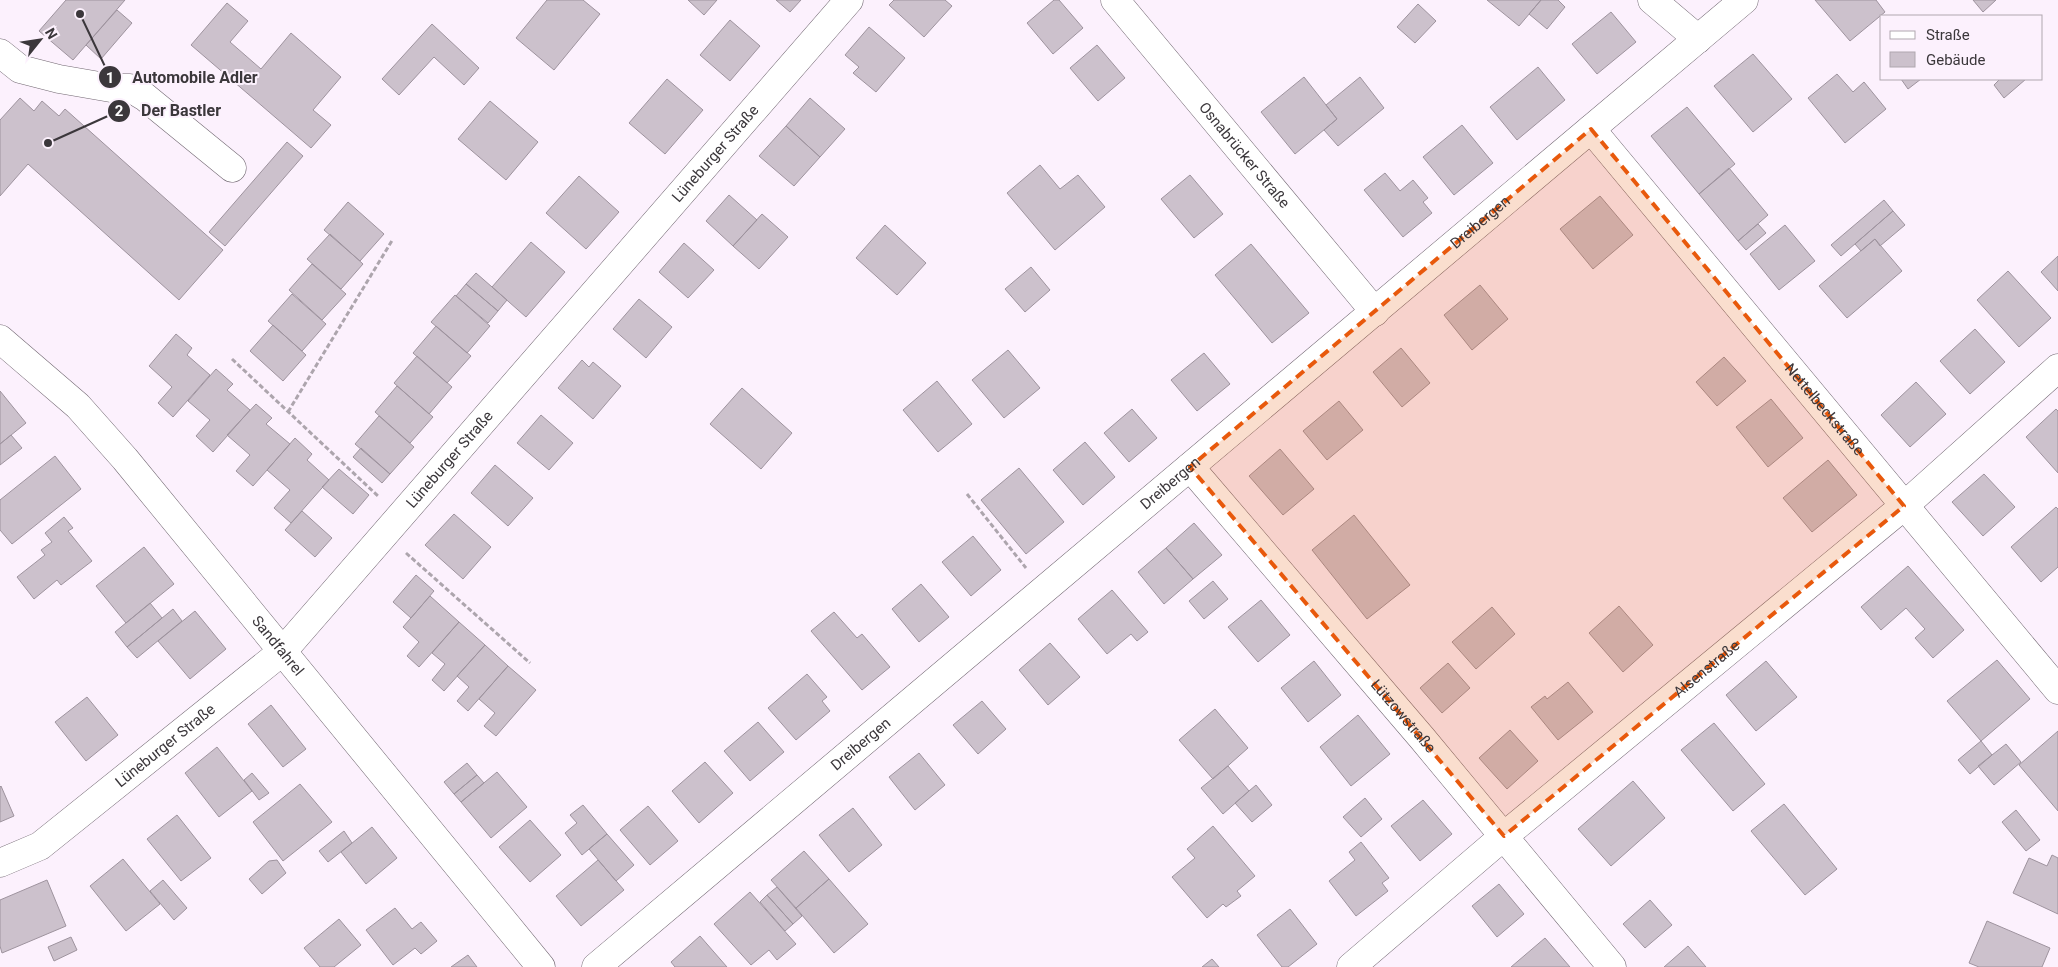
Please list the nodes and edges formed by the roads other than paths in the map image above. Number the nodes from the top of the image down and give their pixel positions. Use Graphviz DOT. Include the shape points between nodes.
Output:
graph roads {
  1 [pos="849,0"];
  2 [pos="1115,0"];
  3 [pos="1652,0"];
  4 [pos="1744,0"];
  5 [pos="1698,39"];
  6 [pos="0,53"];
  7 [pos="1591,129"];
  8 [pos="232,168"];
  9 [pos="1375,312"];
  10 [pos="0,339"];
  11 [pos="2058,368"];
  12 [pos="1190,467"];
  13 [pos="1904,506"];
  14 [pos="283,651"];
  15 [pos="2058,690"];
  16 [pos="1504,836"];
  17 [pos="0,863"];
  18 [pos="541,967"];
  19 [pos="596,967"];
  20 [pos="1351,967"];
  21 [pos="1612,967"];
  1 -- 14 [label="street, Lüneburger Straße"];
  2 -- 9 [label="street, Osnabrücker Straße"];
  3 -- 5 [label="street"];
  4 -- 5 [label="street, Dreibergen"];
  5 -- 7 [label="street, Dreibergen"];
  6 -- 8 [label="street" via="20,69 111,88 130,88"];
  7 -- 9 [label="street, Dreibergen"];
  7 -- 13 [label="street, Nettelbeckstraße"];
  9 -- 12 [label="street, Dreibergen"];
  10 -- 14 [label="street, Sandfahrel" via="78,406"];
  11 -- 13 [label="street, Alsenstraße"];
  12 -- 16 [label="street, Lützowstraße"];
  12 -- 19 [label="street, Dreibergen"];
  13 -- 15 [label="street, Nettelbeckstraße"];
  13 -- 16 [label="street, Alsenstraße"];
  14 -- 17 [label="street, Lüneburger Straße" via="40,846"];
  14 -- 18 [label="street, Sandfahrel"];
  16 -- 20 [label="street, Alsenstraße"];
  16 -- 21 [label="street, Lützowstraße"];
}
